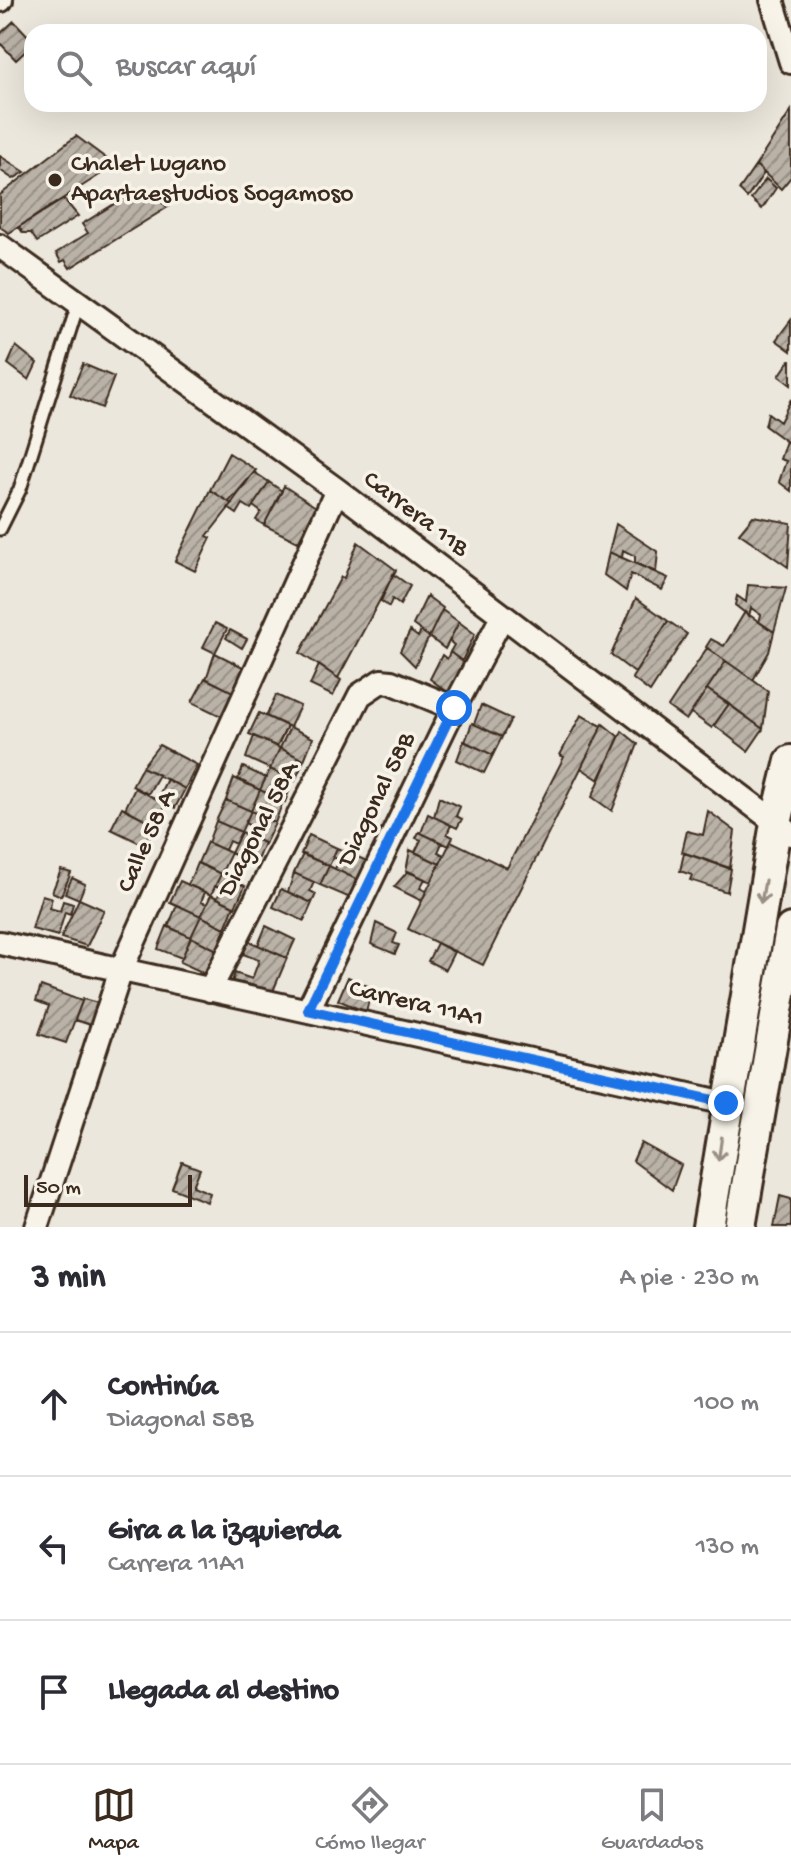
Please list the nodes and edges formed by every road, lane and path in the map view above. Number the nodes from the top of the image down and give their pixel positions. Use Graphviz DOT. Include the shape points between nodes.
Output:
graph roads {
  1 [pos="772,0"];
  2 [pos="791,62"];
  3 [pos="0,246"];
  4 [pos="78,304"];
  5 [pos="337,490"];
  6 [pos="0,529"];
  7 [pos="502,617"];
  8 [pos="454,708"];
  9 [pos="791,761"];
  10 [pos="783,829"];
  11 [pos="791,929"];
  12 [pos="0,943"];
  13 [pos="121,970"];
  14 [pos="210,990"];
  15 [pos="308,1010"];
  16 [pos="726,1103"];
  17 [pos="37,1227"];
  18 [pos="708,1227"];
  19 [pos="740,1227"];
  1 -- 2 [label="street"];
  3 -- 4 [label="street, Carrera 11B"];
  4 -- 5 [label="street, Carrera 11B"];
  4 -- 6 [label="lane" via="20,489"];
  5 -- 7 [label="street, Carrera 11B"];
  5 -- 13 [label="street, Calle 58 A"];
  7 -- 8 [label="street, Diagonal 58B"];
  7 -- 10 [label="street, Carrera 11B"];
  8 -- 14 [label="street, Diagonal 58A" via="391,682 381,681 360,695"];
  8 -- 15 [label="street, Diagonal 58B"];
  9 -- 10 [label="main road"];
  10 -- 16 [label="main road, one-way"];
  11 -- 19 [label="main road"];
  12 -- 13 [label="street, Carrera 11A1"];
  13 -- 14 [label="street, Carrera 11A1"];
  13 -- 17 [label="street, Calle 58 A"];
  14 -- 15 [label="street, Carrera 11A1"];
  15 -- 16 [label="street, Carrera 11A1"];
  16 -- 18 [label="main road, one-way"];
}
